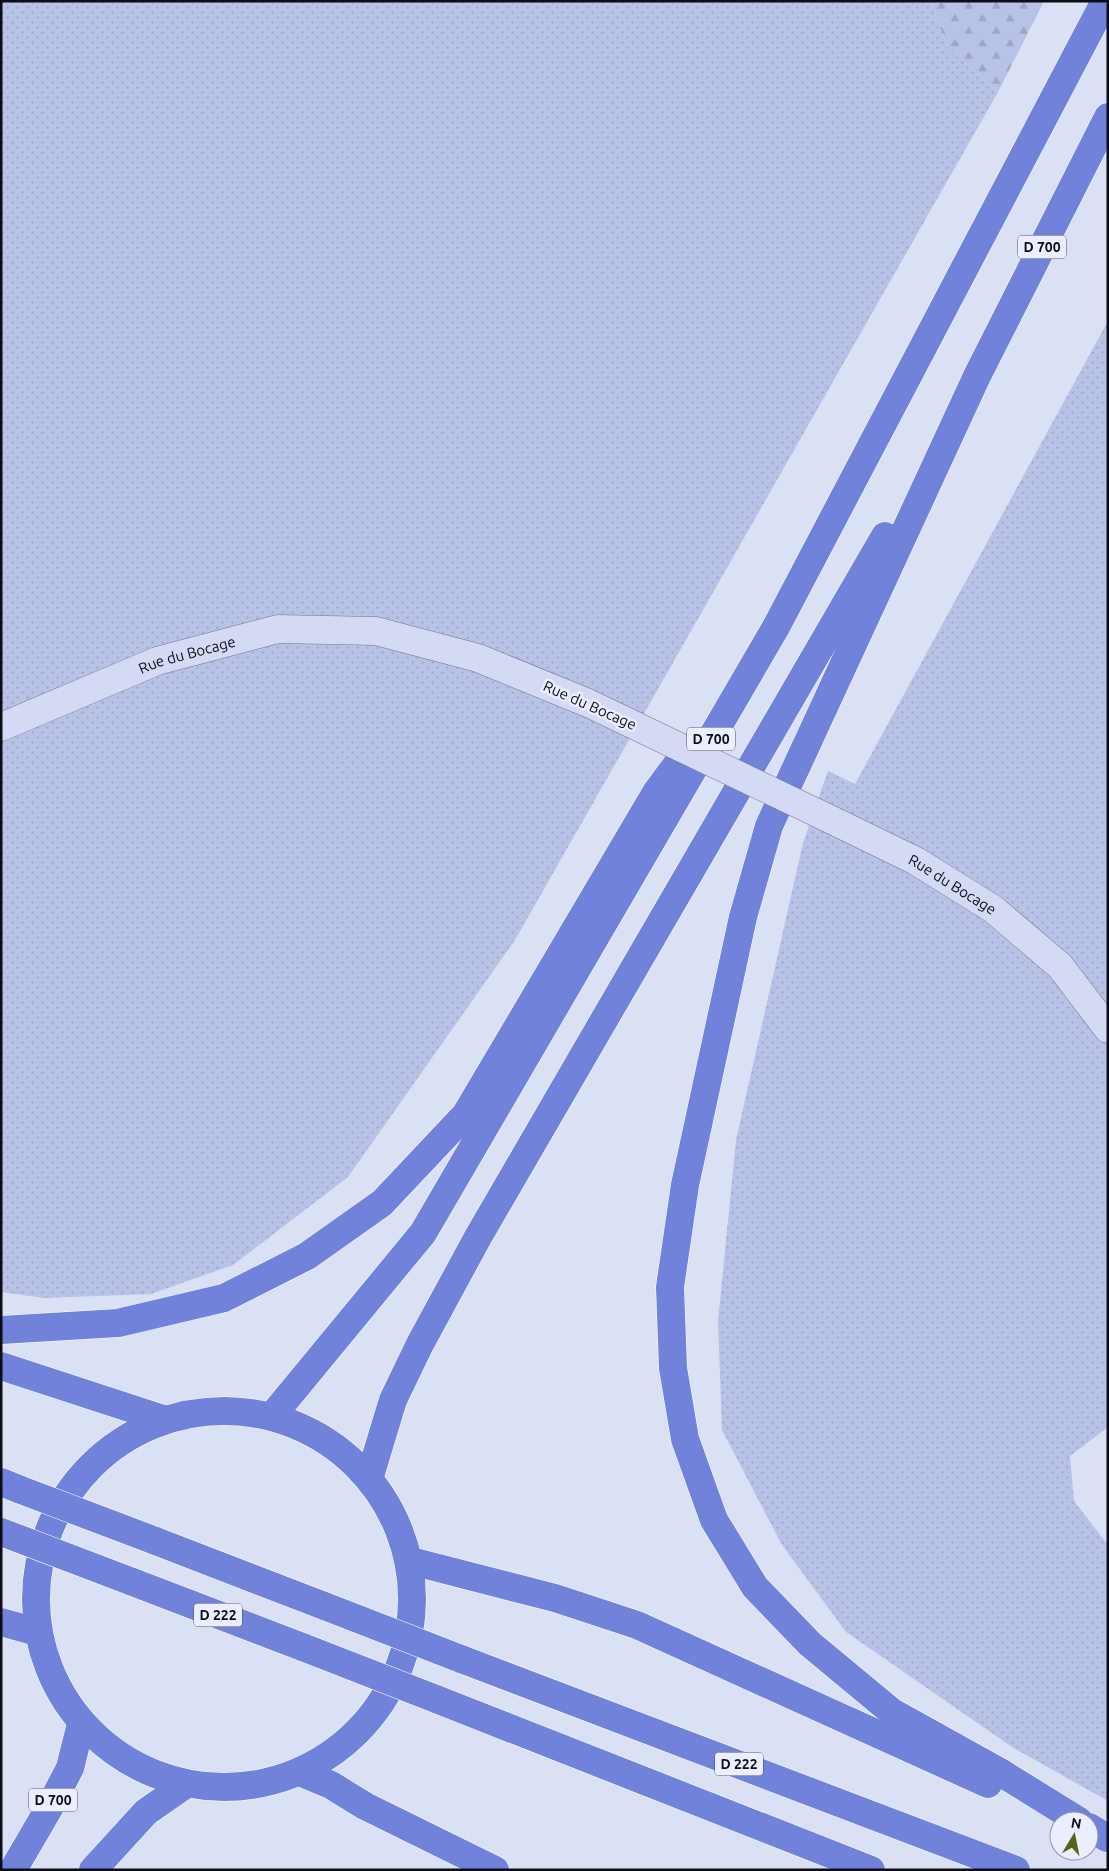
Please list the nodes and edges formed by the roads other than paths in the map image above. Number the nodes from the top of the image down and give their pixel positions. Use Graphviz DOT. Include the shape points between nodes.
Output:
graph roads {
  1 [pos="1105,1"];
  2 [pos="1108,117"];
  3 [pos="977,376"];
  4 [pos="776,628"];
  5 [pos="1,727"];
  6 [pos="1108,1029"];
  7 [pos="1,1330"];
  8 [pos="1,1366"];
  9 [pos="273,1415"];
  10 [pos="163,1419"];
  11 [pos="370,1476"];
  12 [pos="11,1486"];
  13 [pos="1,1532"];
  14 [pos="411,1561"];
  15 [pos="1,1622"];
  16 [pos="37,1632"];
  17 [pos="81,1724"];
  18 [pos="302,1773"];
  19 [pos="185,1785"];
  20 [pos="1063,1811"];
  21 [pos="1049,1812"];
  22 [pos="13,1870"];
  23 [pos="93,1870"];
  24 [pos="495,1870"];
  25 [pos="871,1870"];
  26 [pos="1016,1870"];
  1 -- 4 [label="highway, D 700"];
  2 -- 3 [label="highway, D 700"];
  3 -- 11 [label="highway, D 700" via="478,1237 393,1400"];
  3 -- 20 [label="highway" via="769,826 743,917 684,1185 670,1287 673,1368 685,1439 714,1520 755,1587 810,1644 892,1712"];
  4 -- 7 [label="highway" via="658,791 466,1114 382,1203 307,1256 224,1298 118,1323"];
  4 -- 9 [label="highway, D 700" via="423,1233"];
  5 -- 6 [label="street, Rue du Bocage, bridge" via="156,660 278,629 376,631 478,658 588,703 916,861 993,909 1060,966"];
  8 -- 10 [label="highway"];
  9 -- 10 [label="highway" via="217,1409"];
  9 -- 11 [label="highway" via="319,1434"];
  10 -- 16 [label="highway" via="105,1450 50,1521 34,1585"];
  11 -- 14 [label="highway"];
  12 -- 26 [label="highway, D 222, bridge"];
  13 -- 25 [label="highway, D 222, bridge" via="436,1698"];
  14 -- 18 [label="highway" via="415,1602 402,1667 366,1726"];
  14 -- 21 [label="highway" via="555,1598 636,1625"];
  15 -- 16 [label="highway"];
  16 -- 17 [label="highway" via="60,1694"];
  17 -- 19 [label="highway" via="133,1766"];
  17 -- 22 [label="highway, D 700" via="70,1768"];
  18 -- 19 [label="highway" via="261,1785"];
  18 -- 24 [label="highway"];
  19 -- 23 [label="highway" via="146,1812"];
}
